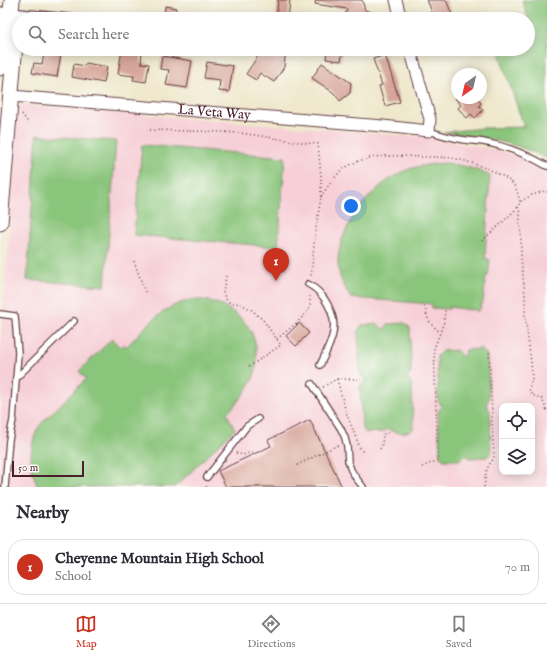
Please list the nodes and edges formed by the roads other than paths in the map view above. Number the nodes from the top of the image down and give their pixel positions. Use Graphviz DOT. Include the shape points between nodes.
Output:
graph roads {
  1 [pos="396,0"];
  2 [pos="8,7"];
  3 [pos="41,12"];
  4 [pos="399,12"];
  5 [pos="412,56"];
  6 [pos="5,64"];
  7 [pos="6,96"];
  8 [pos="429,131"];
  9 [pos="547,166"];
  10 [pos="0,223"];
  11 [pos="309,285"];
  12 [pos="0,314"];
  13 [pos="74,321"];
  14 [pos="320,365"];
  15 [pos="16,378"];
  16 [pos="312,384"];
  17 [pos="258,419"];
  18 [pos="207,478"];
  19 [pos="5,487"];
  20 [pos="363,487"];
  1 -- 4 [label="street"];
  2 -- 3 [label="lane"];
  2 -- 6 [label="main road" via="4,20"];
  5 -- 8 [label="street" via="430,119"];
  6 -- 7 [label="main road"];
  7 -- 8 [label="street, La Veta Way"];
  7 -- 10 [label="main road"];
  8 -- 9 [label="lane" via="504,147 524,153"];
  11 -- 14 [label="lane" via="325,300 334,322 334,332"];
  12 -- 15 [label="lane" via="15,316 18,353"];
  13 -- 15 [label="lane"];
  15 -- 19 [label="lane"];
  16 -- 20 [label="lane" via="341,429 351,470"];
  17 -- 18 [label="lane" via="247,426"];
}
